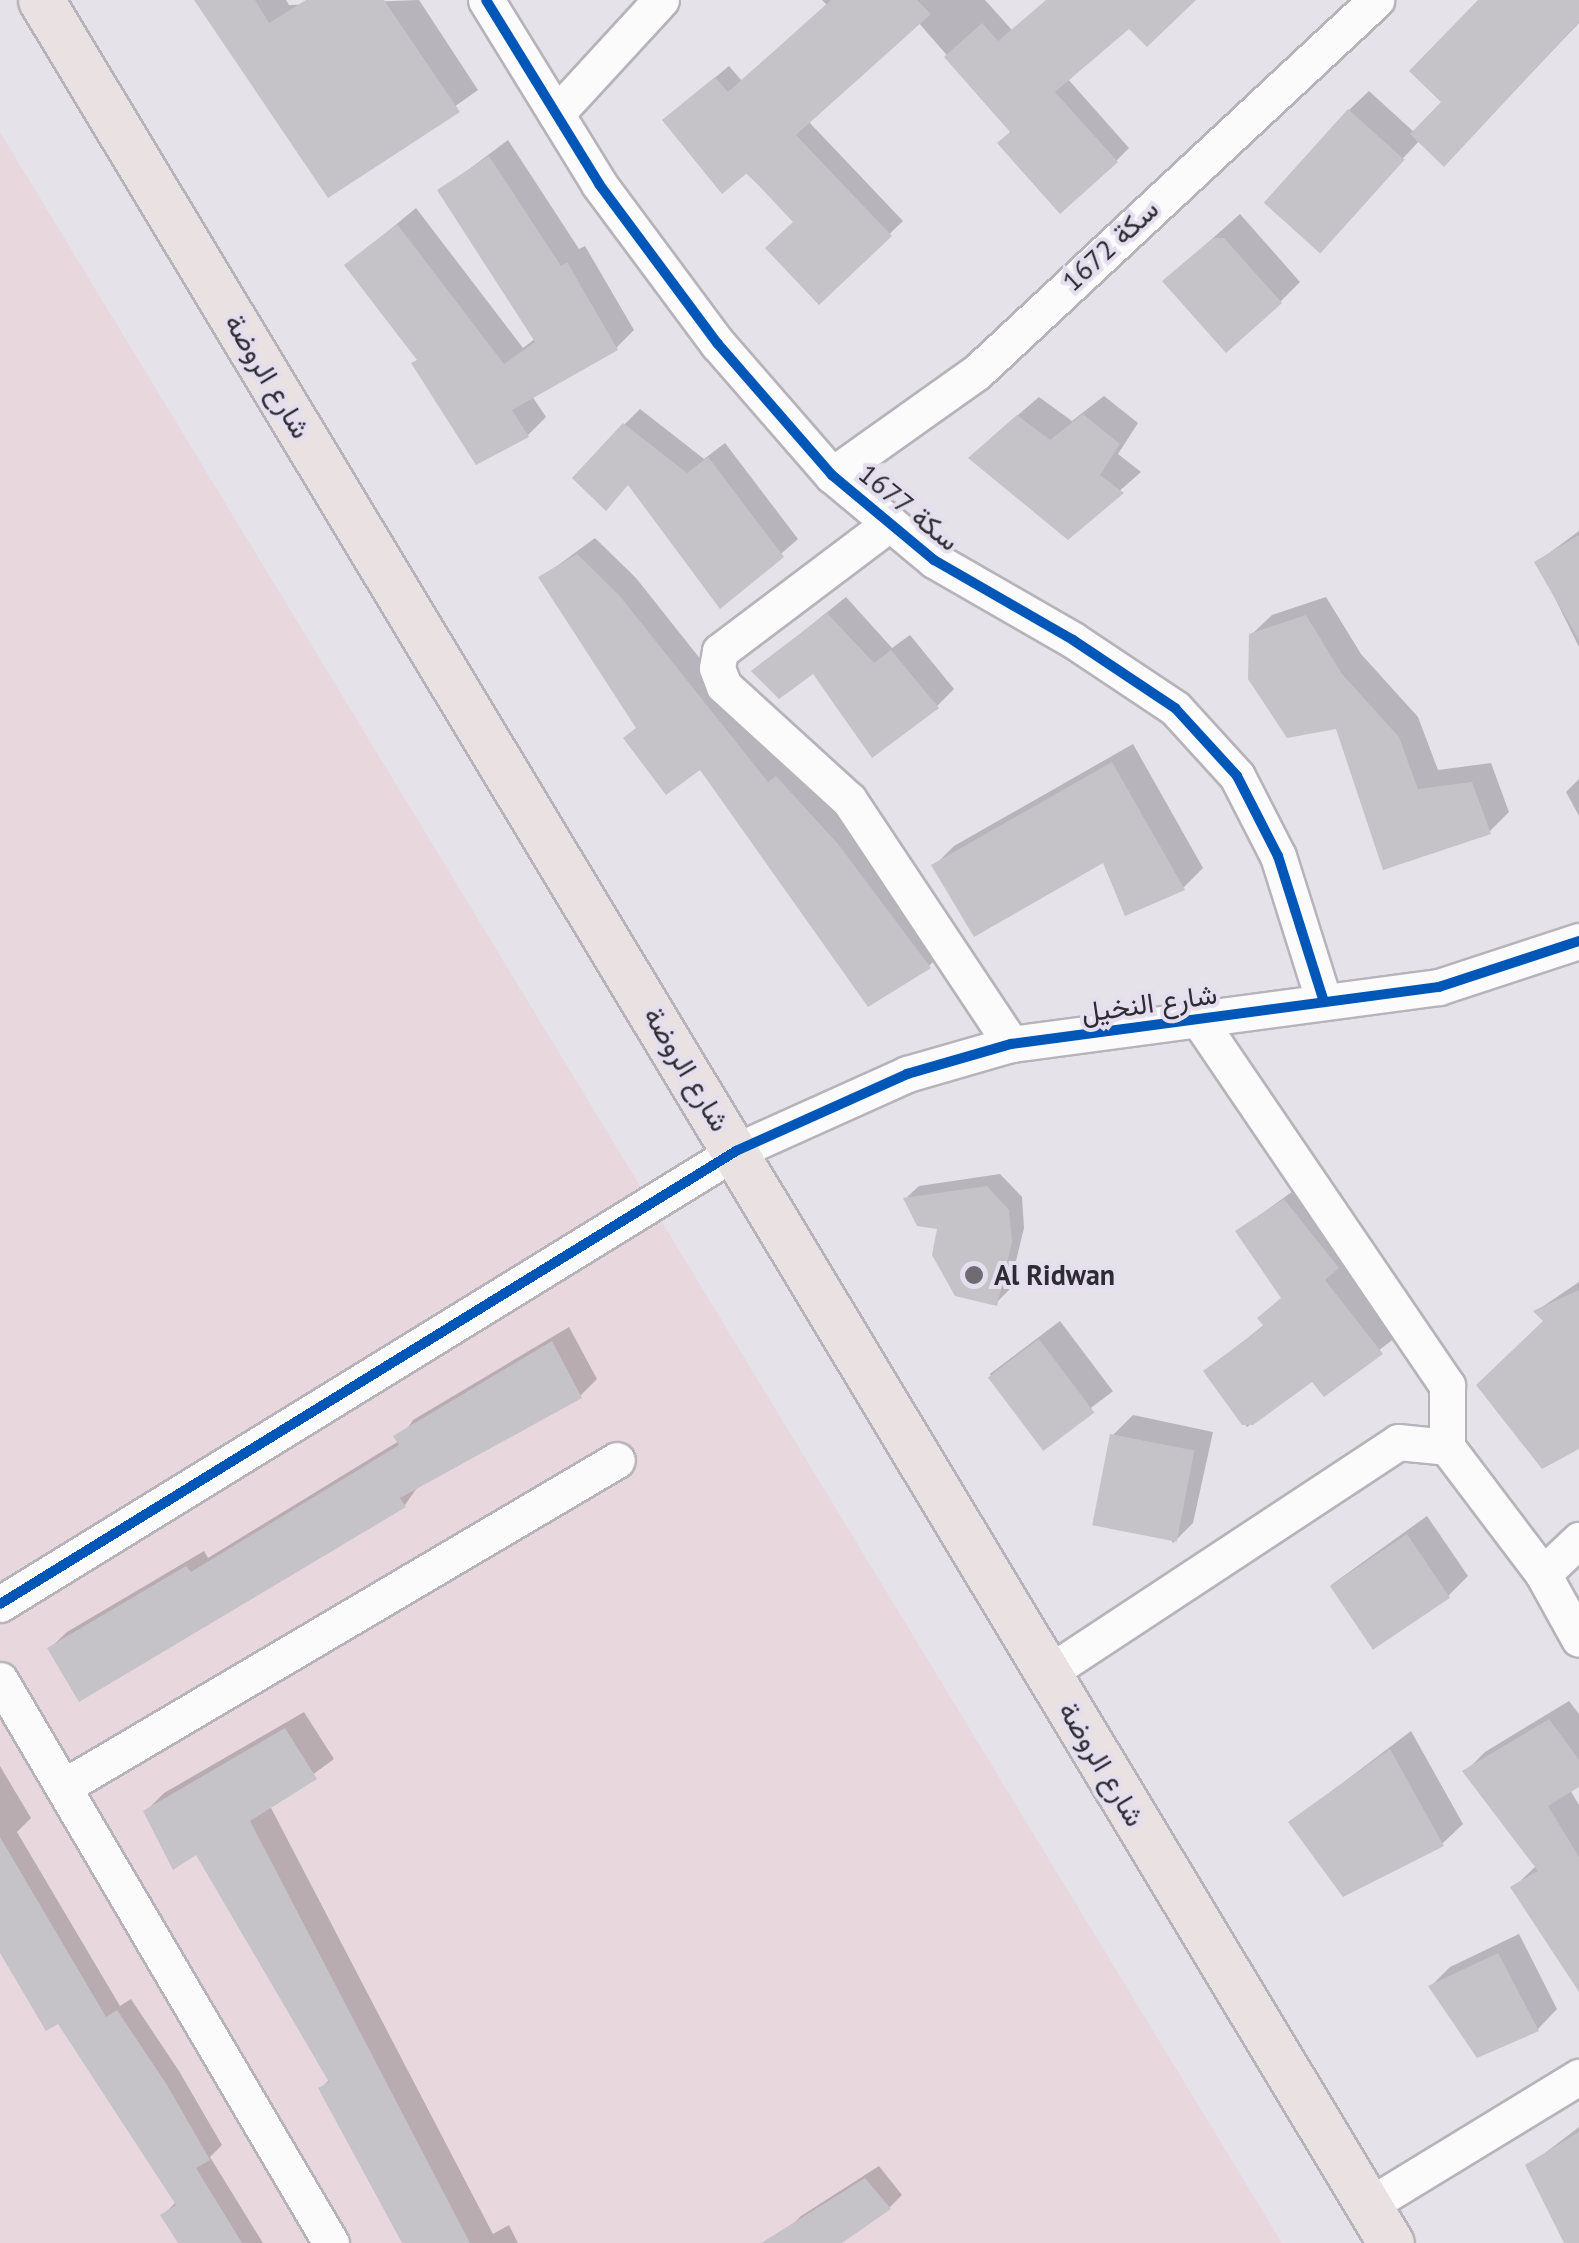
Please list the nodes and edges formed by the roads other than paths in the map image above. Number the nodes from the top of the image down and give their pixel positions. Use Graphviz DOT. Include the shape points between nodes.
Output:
graph roads {
  1 [pos="41,0"];
  2 [pos="486,0"];
  3 [pos="661,0"];
  4 [pos="1376,0"];
  5 [pos="556,114"];
  6 [pos="832,475"];
  7 [pos="890,523"];
  8 [pos="1579,942"];
  9 [pos="1324,1002"];
  10 [pos="1198,1019"];
  11 [pos="1011,1044"];
  12 [pos="736,1151"];
  13 [pos="1447,1447"];
  14 [pos="616,1460"];
  15 [pos="1579,1540"];
  16 [pos="1543,1574"];
  17 [pos="0,1604"];
  18 [pos="1579,1639"];
  19 [pos="1048,1673"];
  20 [pos="0,1680"];
  21 [pos="63,1788"];
  22 [pos="1579,2077"];
  23 [pos="1368,2204"];
  24 [pos="332,2243"];
  25 [pos="1391,2243"];
  1 -- 12 [label="main road, شارع الروضة"];
  2 -- 5 [label="street, سكة 1677"];
  3 -- 5 [label="street"];
  4 -- 6 [label="street, سكة 1672" via="977,372"];
  5 -- 6 [label="street, سكة 1677" via="599,184 718,344"];
  6 -- 7 [label="street, سكة 1677"];
  7 -- 9 [label="street, سكة 1677" via="934,560 1175,708 1237,776 1278,856"];
  7 -- 11 [label="street" via="720,652 717,668 724,686 848,800"];
  8 -- 9 [label="street, شارع النخيل" via="1439,987"];
  9 -- 10 [label="street, شارع النخيل"];
  10 -- 11 [label="street, شارع النخيل"];
  10 -- 13 [label="street" via="1447,1385"];
  11 -- 12 [label="street, شارع النخيل" via="907,1074"];
  12 -- 17 [label="street, شارع النخيل"];
  12 -- 19 [label="main road, شارع الروضة"];
  13 -- 16 [label="street"];
  13 -- 19 [label="street" via="1398,1442"];
  14 -- 21 [label="street"];
  15 -- 16 [label="street"];
  16 -- 18 [label="street"];
  19 -- 23 [label="main road, شارع الروضة"];
  20 -- 21 [label="street"];
  21 -- 24 [label="street"];
  22 -- 23 [label="street"];
  23 -- 25 [label="main road, شارع الروضة"];
}
